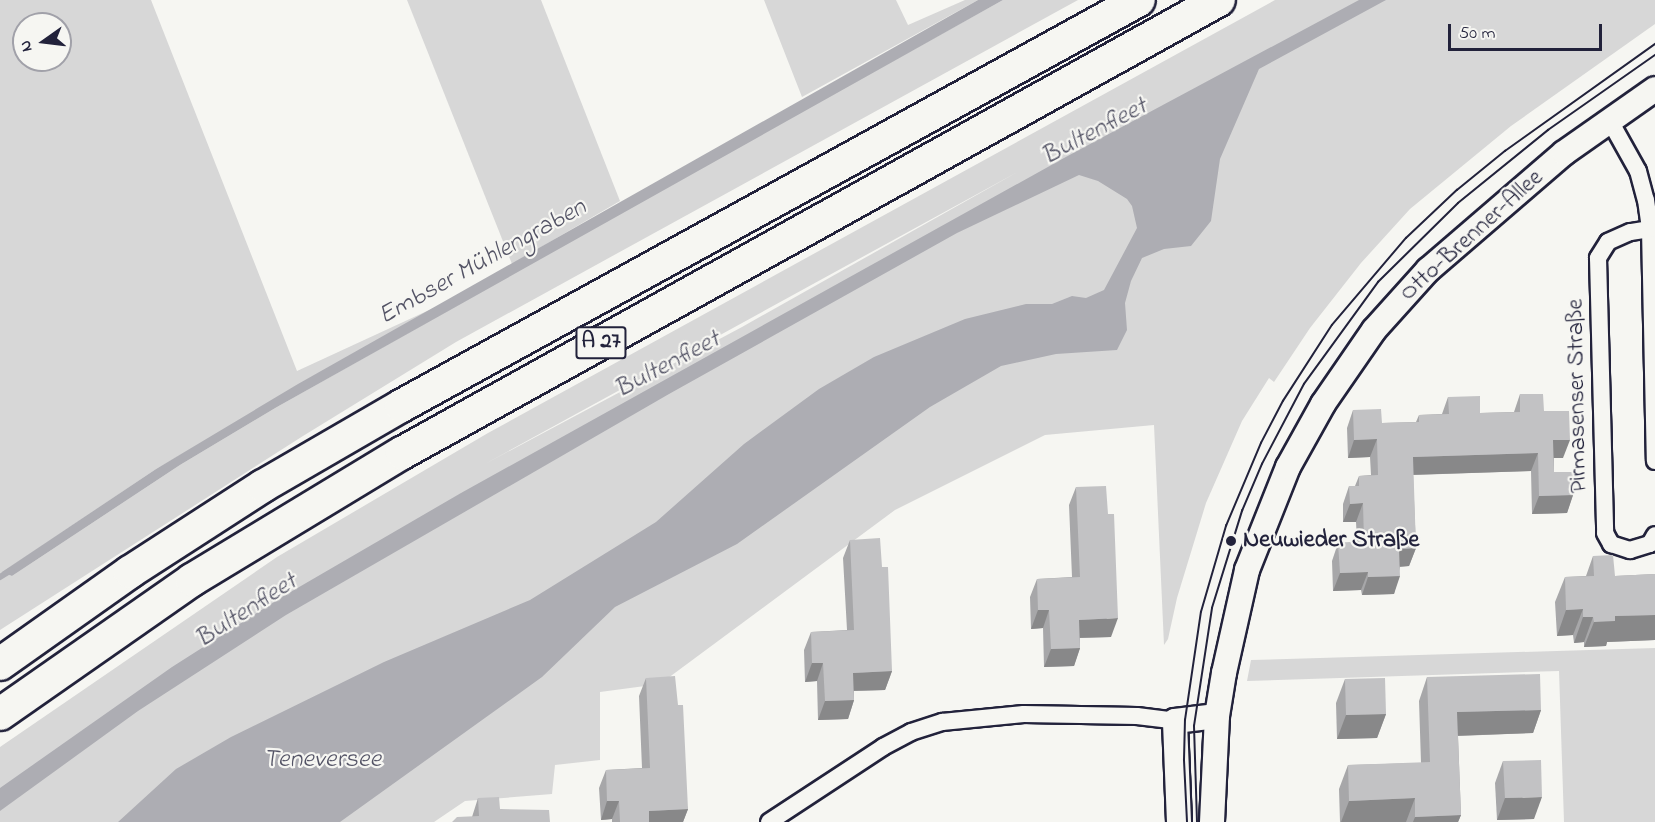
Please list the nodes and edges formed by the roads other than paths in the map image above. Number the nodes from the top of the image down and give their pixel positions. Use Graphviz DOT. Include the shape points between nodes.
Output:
graph roads {
  1 [pos="1139,0"];
  2 [pos="1219,0"];
  3 [pos="1655,89"];
  4 [pos="1610,121"];
  5 [pos="1650,229"];
  6 [pos="1655,461"];
  7 [pos="1655,535"];
  8 [pos="0,664"];
  9 [pos="0,714"];
  10 [pos="1217,716"];
  11 [pos="1176,721"];
  12 [pos="769,822"];
  13 [pos="1179,822"];
  14 [pos="1212,822"];
  1 -- 8 [label="highway, A 27" via="273,480 130,572"];
  2 -- 9 [label="highway, A 27" via="402,453 192,580"];
  3 -- 4 [label="street, Otto-Brenner-Allee"];
  4 -- 5 [label="street" via="1638,171"];
  4 -- 10 [label="street, Otto-Brenner-Allee" via="1516,192 1428,270 1374,330 1323,404 1288,467 1247,570"];
  5 -- 6 [label="street"];
  5 -- 7 [label="street, Pirmasenser Straße" via="1630,232 1608,242 1598,258 1605,533 1611,544 1630,550 1650,544"];
  10 -- 11 [label="street"];
  10 -- 14 [label="street, Otto-Brenner-Allee"];
  11 -- 12 [label="street" via="1137,716 1024,714 942,722 882,747"];
  11 -- 13 [label="street"];
}
